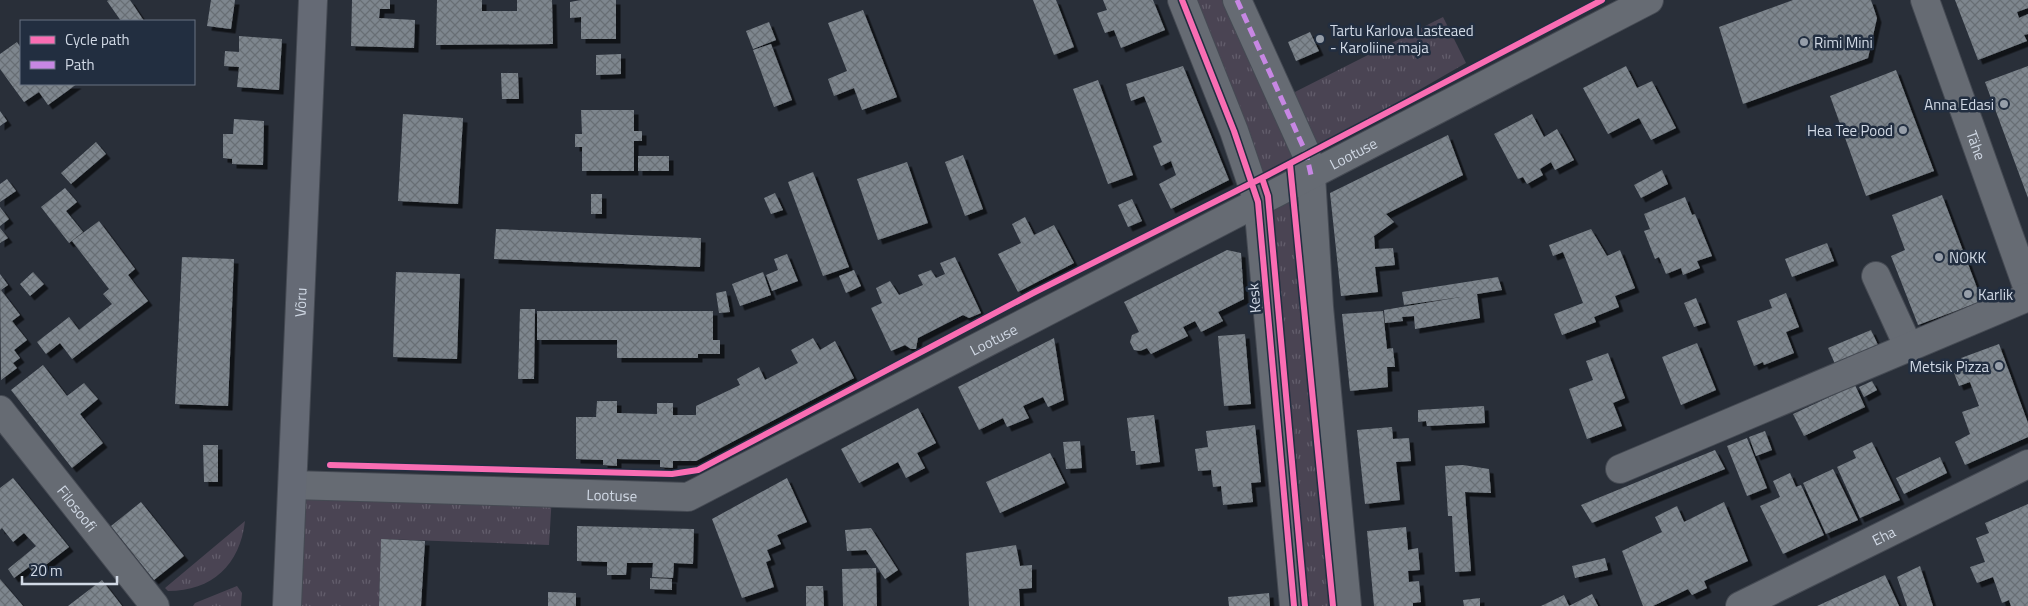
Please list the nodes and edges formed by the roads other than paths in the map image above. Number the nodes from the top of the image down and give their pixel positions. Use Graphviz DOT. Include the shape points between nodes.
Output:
graph roads {
  1 [pos="313,0"];
  2 [pos="1182,0"];
  3 [pos="1237,0"];
  4 [pos="1649,0"];
  5 [pos="1925,0"];
  6 [pos="1311,175"];
  7 [pos="1258,202"];
  8 [pos="1876,276"];
  9 [pos="2028,289"];
  10 [pos="2028,297"];
  11 [pos="1909,348"];
  12 [pos="0,410"];
  13 [pos="2028,464"];
  14 [pos="1620,469"];
  15 [pos="293,484"];
  16 [pos="155,606"];
  17 [pos="287,606"];
  18 [pos="1294,606"];
  19 [pos="1347,606"];
  20 [pos="1740,606"];
  1 -- 15 [label="main road, Võru"];
  2 -- 7 [label="street, Kesk" via="1234,131"];
  3 -- 6 [label="street" via="1306,154"];
  4 -- 6 [label="street, Lootuse"];
  5 -- 9 [label="street, Tähe"];
  6 -- 7 [label="street, Lootuse"];
  6 -- 19 [label="street" via="1319,307"];
  7 -- 15 [label="street, Lootuse" via="688,497"];
  7 -- 18 [label="street, Kesk"];
  8 -- 11 [label="street"];
  10 -- 11 [label="street"];
  11 -- 14 [label="street"];
  12 -- 16 [label="street, Filosoofi"];
  13 -- 20 [label="street, Eha"];
  15 -- 17 [label="main road, Võru"];
}
